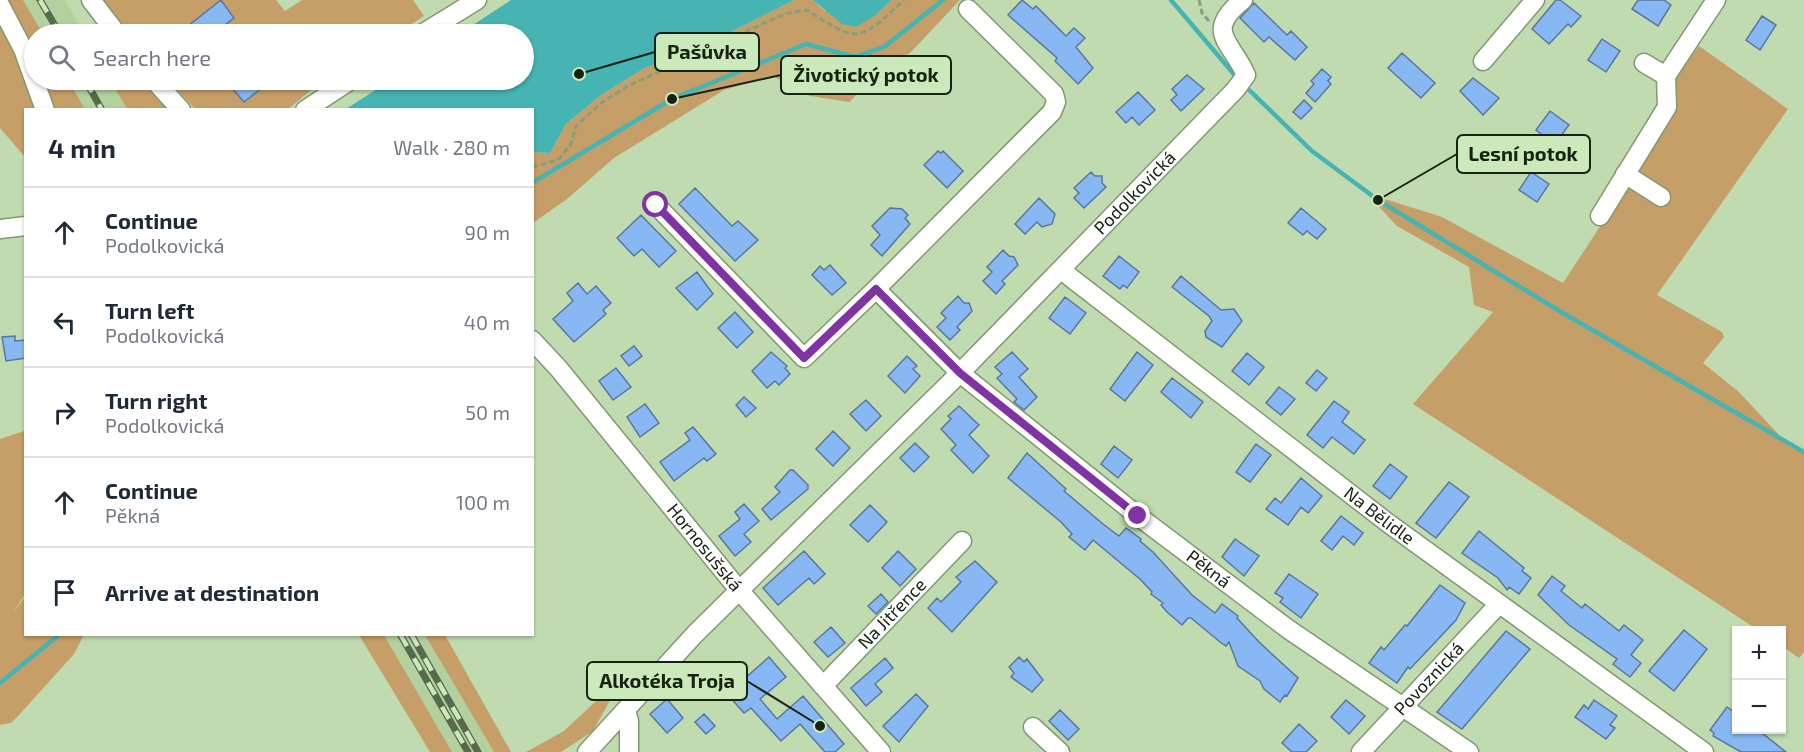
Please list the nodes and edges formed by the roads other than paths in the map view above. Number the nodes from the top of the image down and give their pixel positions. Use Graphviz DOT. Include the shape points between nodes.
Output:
graph roads {
  1 [pos="91,0"];
  2 [pos="477,0"];
  3 [pos="1242,0"];
  4 [pos="1535,0"];
  5 [pos="1716,0"];
  6 [pos="0,5"];
  7 [pos="968,9"];
  8 [pos="109,24"];
  9 [pos="438,24"];
  10 [pos="24,52"];
  11 [pos="1483,61"];
  12 [pos="1644,63"];
  13 [pos="1666,76"];
  14 [pos="38,90"];
  15 [pos="163,90"];
  16 [pos="336,90"];
  17 [pos="44,108"];
  18 [pos="179,108"];
  19 [pos="308,108"];
  20 [pos="1625,174"];
  21 [pos="1661,196"];
  22 [pos="656,205"];
  23 [pos="1600,216"];
  24 [pos="24,226"];
  25 [pos="0,229"];
  26 [pos="1061,270"];
  27 [pos="876,289"];
  28 [pos="534,342"];
  29 [pos="960,373"];
  30 [pos="962,541"];
  31 [pos="739,590"];
  32 [pos="1499,604"];
  33 [pos="824,686"];
  34 [pos="1404,705"];
  35 [pos="626,711"];
  36 [pos="1033,727"];
  37 [pos="587,752"];
  38 [pos="628,752"];
  39 [pos="881,752"];
  40 [pos="1060,752"];
  41 [pos="1361,752"];
  42 [pos="1469,752"];
  43 [pos="1704,752"];
  1 -- 8 [label="street"];
  2 -- 9 [label="street"];
  3 -- 26 [label="street, Podolkovická" via="1228,12 1222,29 1227,46 1244,71 1240,83"];
  4 -- 11 [label="street"];
  5 -- 13 [label="street"];
  6 -- 10 [label="street"];
  7 -- 27 [label="street" via="1054,94 1056,102 1052,112"];
  12 -- 13 [label="street"];
  13 -- 20 [label="street" via="1667,107"];
  14 -- 17 [label="street"];
  15 -- 18 [label="street"];
  16 -- 19 [label="street"];
  20 -- 21 [label="street"];
  20 -- 23 [label="street"];
  22 -- 27 [label="street" via="804,358"];
  24 -- 25 [label="street"];
  26 -- 29 [label="street, Podolkovická"];
  26 -- 32 [label="street, Na Bělidle"];
  27 -- 29 [label="street"];
  28 -- 31 [label="street, Hornosušská"];
  29 -- 31 [label="street, Podolkovická"];
  29 -- 34 [label="street, Pěkná" via="1222,579"];
  30 -- 33 [label="street, Na Jitřence"];
  31 -- 33 [label="street, Hornosušská"];
  31 -- 35 [label="street, Podolkovická" via="640,691"];
  32 -- 34 [label="street, Povoznická"];
  32 -- 43 [label="street, Na Bělidle"];
  33 -- 39 [label="street, Hornosušská"];
  34 -- 41 [label="street, Povoznická"];
  34 -- 42 [label="street, Pěkná"];
  35 -- 37 [label="street, Podolkovická"];
  35 -- 38 [label="street"];
  36 -- 40 [label="street"];
}
